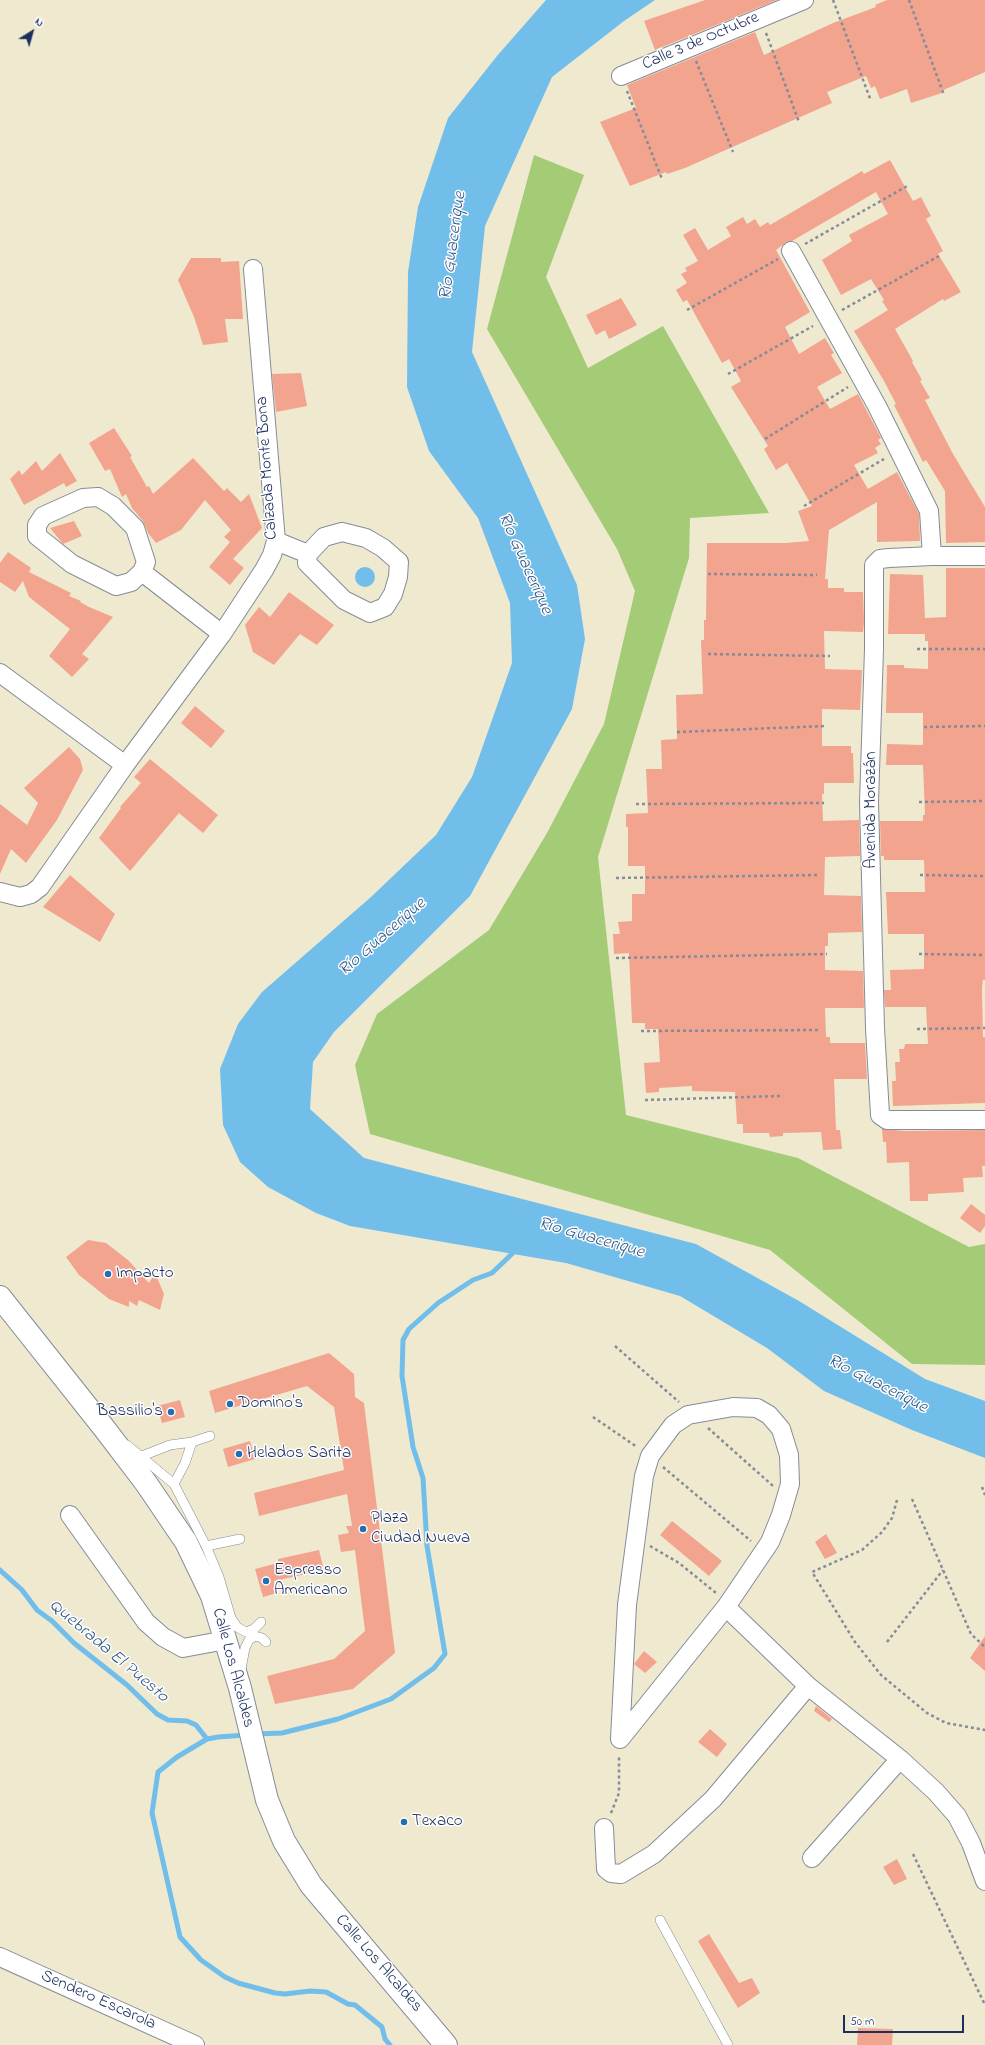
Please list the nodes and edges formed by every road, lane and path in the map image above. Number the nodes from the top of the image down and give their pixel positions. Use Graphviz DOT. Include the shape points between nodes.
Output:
graph roads {
  1 [pos="804,0"];
  2 [pos="833,0"];
  3 [pos="909,0"];
  4 [pos="760,18"];
  5 [pos="690,46"];
  6 [pos="621,76"];
  7 [pos="944,95"];
  8 [pos="871,101"];
  9 [pos="800,122"];
  10 [pos="733,152"];
  11 [pos="662,179"];
  12 [pos="792,251"];
  13 [pos="253,269"];
  14 [pos="862,379"];
  15 [pos="765,439"];
  16 [pos="898,451"];
  17 [pos="804,506"];
  18 [pos="276,541"];
  19 [pos="308,554"];
  20 [pos="932,556"];
  21 [pos="985,556"];
  22 [pos="142,572"];
  23 [pos="708,574"];
  24 [pos="817,576"];
  25 [pos="222,634"];
  26 [pos="917,649"];
  27 [pos="985,649"];
  28 [pos="708,654"];
  29 [pos="830,656"];
  30 [pos="0,673"];
  31 [pos="825,726"];
  32 [pos="985,726"];
  33 [pos="924,727"];
  34 [pos="677,732"];
  35 [pos="125,765"];
  36 [pos="985,801"];
  37 [pos="919,802"];
  38 [pos="824,803"];
  39 [pos="636,804"];
  40 [pos="819,875"];
  41 [pos="920,875"];
  42 [pos="985,876"];
  43 [pos="616,878"];
  44 [pos="0,892"];
  45 [pos="827,954"];
  46 [pos="919,954"];
  47 [pos="985,955"];
  48 [pos="616,958"];
  49 [pos="985,1028"];
  50 [pos="917,1029"];
  51 [pos="821,1030"];
  52 [pos="641,1031"];
  53 [pos="780,1096"];
  54 [pos="645,1100"];
  55 [pos="985,1120"];
  56 [pos="0,1297"];
  57 [pos="593,1417"];
  58 [pos="104,1428"];
  59 [pos="210,1436"];
  60 [pos="192,1442"];
  61 [pos="142,1456"];
  62 [pos="650,1456"];
  63 [pos="174,1484"];
  64 [pos="982,1487"];
  65 [pos="985,1495"];
  66 [pos="912,1499"];
  67 [pos="897,1500"];
  68 [pos="70,1515"];
  69 [pos="636,1537"];
  70 [pos="240,1538"];
  71 [pos="206,1546"];
  72 [pos="764,1551"];
  73 [pos="943,1570"];
  74 [pos="727,1605"];
  75 [pos="260,1622"];
  76 [pos="226,1640"];
  77 [pos="266,1642"];
  78 [pos="887,1642"];
  79 [pos="985,1647"];
  80 [pos="808,1686"];
  81 [pos="240,1688"];
  82 [pos="985,1730"];
  83 [pos="620,1739"];
  84 [pos="900,1759"];
  85 [pos="604,1828"];
  86 [pos="913,1854"];
  87 [pos="812,1858"];
  88 [pos="985,1881"];
  89 [pos="660,1920"];
  90 [pos="0,1957"];
  91 [pos="985,2005"];
  92 [pos="196,2045"];
  93 [pos="446,2045"];
  94 [pos="728,2045"];
  1 -- 4 [label="street, Calle 3 de Octubre"];
  2 -- 8 [label="path"];
  3 -- 7 [label="path"];
  4 -- 5 [label="street, Calle 3 de Octubre"];
  4 -- 9 [label="path"];
  5 -- 6 [label="street, Calle 3 de Octubre"];
  5 -- 10 [label="path"];
  6 -- 11 [label="path"];
  12 -- 14 [label="street"];
  13 -- 18 [label="street, Calzada Monte Bona"];
  14 -- 15 [label="path"];
  14 -- 16 [label="street"];
  16 -- 17 [label="path"];
  16 -- 20 [label="street" via="929,511"];
  18 -- 19 [label="street"];
  18 -- 25 [label="street, Calzada Monte Bona" via="272,556 264,570"];
  19 -- 19 [label="street" via="307,563 344,600 370,613 385,607 393,594 399,562 366,538 342,532 324,537"];
  20 -- 21 [label="street, Avenida Morazán"];
  20 -- 55 [label="street, Avenida Morazán" via="880,559 874,565 869,802 880,1114 887,1120"];
  22 -- 22 [label="street" via="146,562 135,528 113,506 98,497 83,498 44,516 36,525 37,536 66,559 116,586 131,582"];
  22 -- 25 [label="street"];
  23 -- 24 [label="path"];
  25 -- 35 [label="street, Calzada Monte Bona"];
  26 -- 27 [label="path"];
  28 -- 29 [label="path"];
  30 -- 35 [label="street"];
  31 -- 34 [label="path"];
  32 -- 33 [label="path"];
  35 -- 44 [label="street, Calzada Monte Bona" via="40,887 31,894 20,897"];
  36 -- 37 [label="path"];
  38 -- 39 [label="path"];
  40 -- 43 [label="path"];
  41 -- 42 [label="path"];
  45 -- 48 [label="path"];
  46 -- 47 [label="path"];
  49 -- 50 [label="path"];
  51 -- 52 [label="path"];
  53 -- 54 [label="path"];
  56 -- 58 [label="main road, Calle Los Alcaldes"];
  57 -- 62 [label="path"];
  58 -- 61 [label="lane"];
  58 -- 76 [label="main road, Calle Los Alcaldes" via="186,1542 212,1596"];
  59 -- 60 [label="lane"];
  60 -- 61 [label="lane" via="170,1445"];
  60 -- 63 [label="lane"];
  61 -- 63 [label="lane"];
  62 -- 69 [label="street" via="644,1476"];
  62 -- 72 [label="path"];
  62 -- 72 [label="street" via="673,1425 688,1415 733,1407 757,1408 769,1415 781,1429 789,1454 790,1484 781,1515"];
  63 -- 71 [label="lane"];
  64 -- 65 [label="path"];
  66 -- 73 [label="path"];
  67 -- 82 [label="path" via="892,1518 882,1532 862,1550 812,1572 855,1642 881,1675 927,1713 946,1723"];
  68 -- 76 [label="street" via="146,1622 163,1637 183,1648"];
  69 -- 74 [label="path" via="679,1563"];
  69 -- 83 [label="street" via="627,1605"];
  70 -- 71 [label="lane"];
  71 -- 75 [label="lane" via="234,1623 246,1632 254,1629"];
  72 -- 74 [label="street"];
  73 -- 78 [label="path"];
  73 -- 79 [label="path" via="971,1634"];
  74 -- 80 [label="street"];
  74 -- 83 [label="street"];
  76 -- 81 [label="main road, Calle Los Alcaldes"];
  77 -- 81 [label="lane" via="255,1636 247,1644 242,1661"];
  80 -- 84 [label="street"];
  80 -- 85 [label="street" via="714,1799 654,1854 621,1874 611,1873 606,1869"];
  81 -- 93 [label="main road, Calle Los Alcaldes" via="267,1800 284,1841 311,1885"];
  83 -- 85 [label="path" via="619,1793"];
  84 -- 87 [label="street"];
  84 -- 88 [label="street" via="957,1816 971,1843"];
  86 -- 91 [label="path"];
  89 -- 94 [label="lane"];
  90 -- 92 [label="street, Sendero Escarola"];
}
